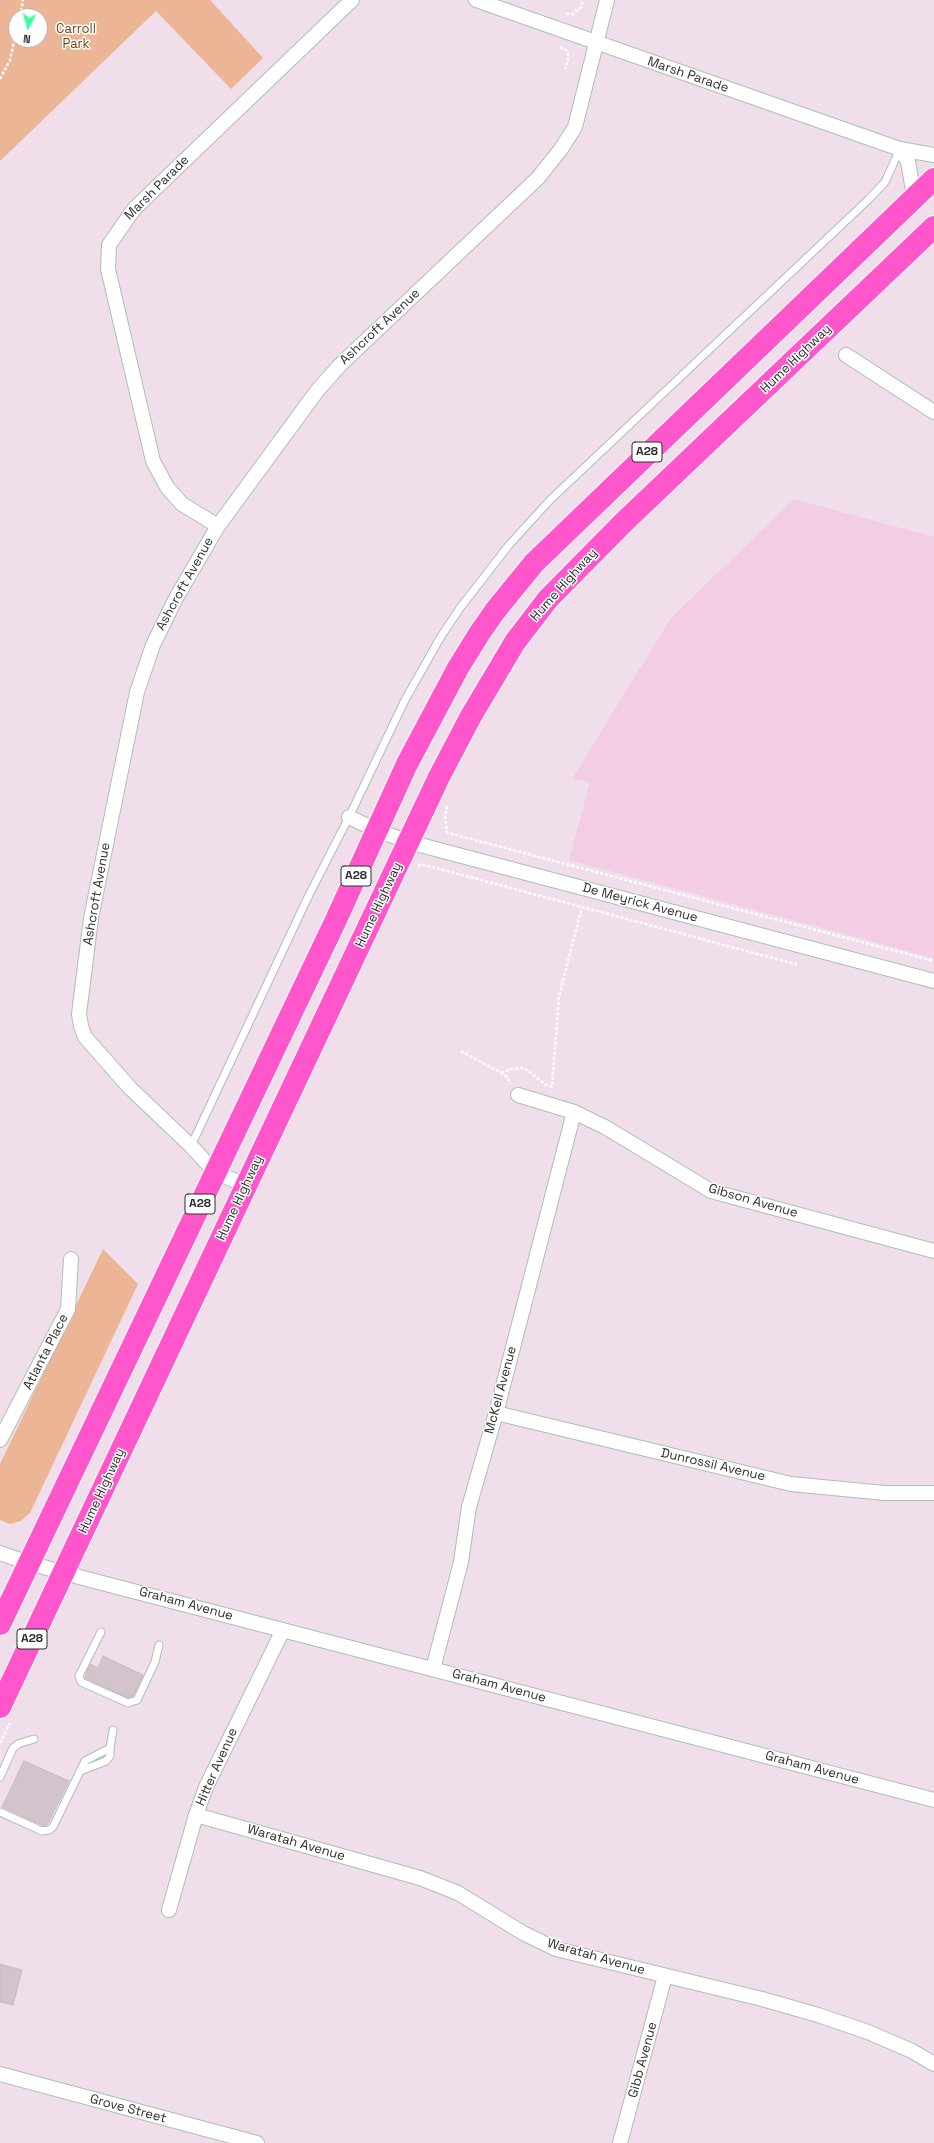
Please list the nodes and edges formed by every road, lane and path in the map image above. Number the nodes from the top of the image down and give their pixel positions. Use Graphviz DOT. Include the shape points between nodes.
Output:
graph roads {
  1 [pos="352,0"];
  2 [pos="476,0"];
  3 [pos="583,0"];
  4 [pos="607,0"];
  5 [pos="566,14"];
  6 [pos="596,42"];
  7 [pos="556,45"];
  8 [pos="13,48"];
  9 [pos="565,69"];
  10 [pos="0,79"];
  11 [pos="900,149"];
  12 [pos="934,155"];
  13 [pos="934,179"];
  14 [pos="914,197"];
  15 [pos="934,227"];
  16 [pos="846,355"];
  17 [pos="934,412"];
  18 [pos="218,526"];
  19 [pos="448,802"];
  20 [pos="349,817"];
  21 [pos="376,830"];
  22 [pos="409,842"];
  23 [pos="421,864"];
  24 [pos="582,907"];
  25 [pos="934,961"];
  26 [pos="800,965"];
  27 [pos="934,981"];
  28 [pos="461,1051"];
  29 [pos="501,1073"];
  30 [pos="518,1095"];
  31 [pos="574,1112"];
  32 [pos="191,1146"];
  33 [pos="215,1172"];
  34 [pos="247,1186"];
  35 [pos="934,1251"];
  36 [pos="71,1259"];
  37 [pos="496,1413"];
  38 [pos="0,1440"];
  39 [pos="934,1493"];
  40 [pos="0,1553"];
  41 [pos="29,1563"];
  42 [pos="64,1572"];
  43 [pos="0,1624"];
  44 [pos="282,1630"];
  45 [pos="101,1632"];
  46 [pos="159,1645"];
  47 [pos="433,1669"];
  48 [pos="0,1707"];
  49 [pos="113,1730"];
  50 [pos="34,1739"];
  51 [pos="110,1748"];
  52 [pos="80,1771"];
  53 [pos="0,1777"];
  54 [pos="934,1800"];
  55 [pos="0,1812"];
  56 [pos="196,1815"];
  57 [pos="169,1910"];
  58 [pos="665,1976"];
  59 [pos="934,2064"];
  60 [pos="0,2074"];
  61 [pos="256,2143"];
  62 [pos="620,2143"];
  1 -- 18 [label="street, Marsh Parade" via="134,209 109,245 108,269 153,461 167,487 182,504"];
  2 -- 6 [label="street, Marsh Parade"];
  3 -- 5 [label="path" via="581,7 573,14"];
  4 -- 6 [label="street, Ashcroft Avenue"];
  6 -- 11 [label="street, Marsh Parade"];
  6 -- 18 [label="street, Ashcroft Avenue" via="575,127 562,149 538,178 340,364 317,391"];
  7 -- 9 [label="path" via="566,50 569,56"];
  8 -- 10 [label="path" via="10,60"];
  11 -- 12 [label="street, Marsh Parade"];
  11 -- 14 [label="street" via="908,161"];
  11 -- 20 [label="lane" via="885,182 869,200 550,500 509,545 460,608 436,644 405,700"];
  13 -- 14 [label="highway, A28"];
  14 -- 21 [label="highway, A28" via="534,563 495,611 458,668 407,764"];
  15 -- 22 [label="highway, Hume Highway / A28" via="624,522 548,599 515,642 471,716"];
  16 -- 17 [label="street"];
  18 -- 32 [label="street, Ashcroft Avenue" via="176,598 153,645 137,692 91,918 79,1014 85,1037 130,1088"];
  19 -- 25 [label="path, De Meyrick Avenue" via="445,817 447,832"];
  20 -- 21 [label="street, De Meyrick Avenue"];
  20 -- 32 [label="lane" via="308,897"];
  21 -- 22 [label="street, De Meyrick Avenue"];
  21 -- 33 [label="highway, A28" via="335,922"];
  22 -- 27 [label="street, De Meyrick Avenue"];
  22 -- 34 [label="highway, Hume Highway / A28"];
  23 -- 24 [label="path"];
  24 -- 26 [label="path"];
  24 -- 29 [label="path" via="559,996 552,1086 545,1084 524,1068"];
  28 -- 29 [label="path"];
  29 -- 30 [label="path"];
  30 -- 31 [label="street, Gibson Avenue"];
  31 -- 35 [label="street, Gibson Avenue" via="606,1127 711,1191"];
  31 -- 37 [label="street, McKell Avenue"];
  32 -- 33 [label="street, Ashcroft Avenue"];
  33 -- 34 [label="street, Ashcroft Avenue"];
  33 -- 41 [label="highway, A28"];
  34 -- 42 [label="highway, Hume Highway / A28"];
  36 -- 38 [label="street, Atlanta Place" via="68,1309"];
  37 -- 39 [label="street, Dunrossil Avenue" via="791,1484 885,1493"];
  37 -- 47 [label="street, McKell Avenue" via="469,1507 461,1562"];
  40 -- 41 [label="street, Graham Avenue"];
  41 -- 42 [label="street, Graham Avenue"];
  41 -- 43 [label="highway, A28"];
  42 -- 44 [label="street, Graham Avenue"];
  42 -- 48 [label="highway, Hume Highway / A28"];
  44 -- 47 [label="street, Graham Avenue"];
  44 -- 56 [label="street, Hitter Avenue" via="206,1787"];
  45 -- 46 [label="lane" via="79,1676 81,1682 128,1703 137,1700 155,1662"];
  47 -- 54 [label="street, Graham Avenue"];
  49 -- 51 [label="lane"];
  50 -- 53 [label="lane" via="13,1748"];
  51 -- 52 [label="lane" via="85,1761"];
  51 -- 52 [label="lane" via="110,1756 106,1761"];
  52 -- 55 [label="lane" via="53,1827 49,1830 42,1831"];
  56 -- 57 [label="street, Hitter Avenue"];
  56 -- 58 [label="street, Waratah Avenue" via="420,1878 458,1893 522,1933 556,1949"];
  58 -- 59 [label="street, Waratah Avenue" via="818,2015 868,2032 912,2051"];
  58 -- 62 [label="street, Gibb Avenue"];
  60 -- 61 [label="street, Grove Street"];
}
